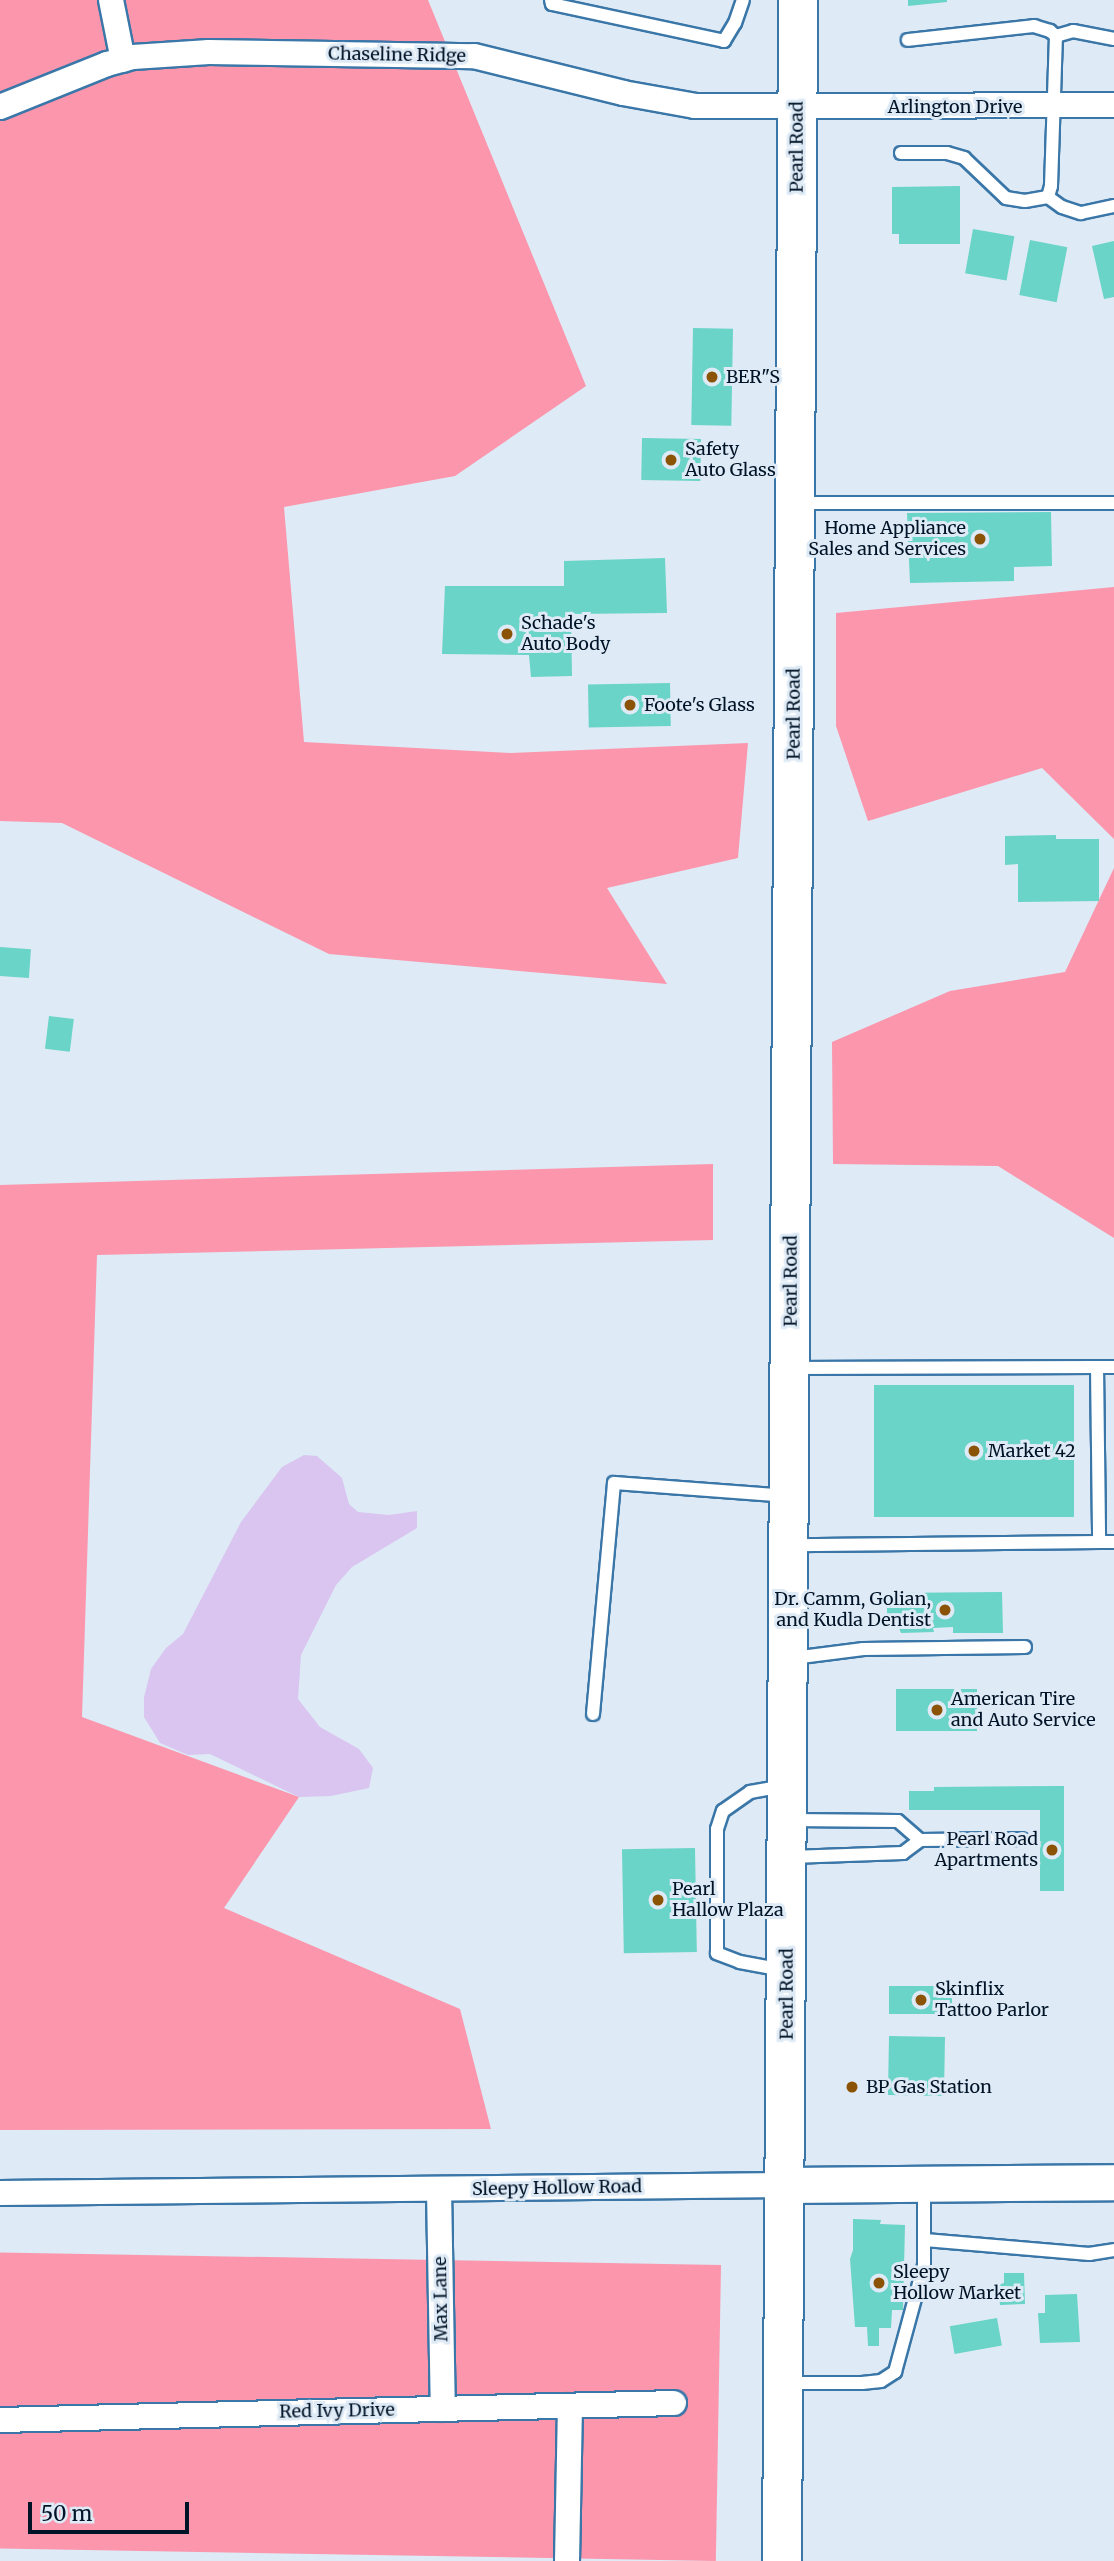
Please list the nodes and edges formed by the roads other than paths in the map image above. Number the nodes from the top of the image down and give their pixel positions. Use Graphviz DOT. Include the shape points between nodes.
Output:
graph roads {
  1 [pos="111,0"];
  2 [pos="551,0"];
  3 [pos="743,0"];
  4 [pos="798,0"];
  5 [pos="1056,36"];
  6 [pos="1114,39"];
  7 [pos="908,40"];
  8 [pos="123,60"];
  9 [pos="1055,106"];
  10 [pos="1114,106"];
  11 [pos="0,107"];
  12 [pos="797,107"];
  13 [pos="901,153"];
  14 [pos="1048,197"];
  15 [pos="1114,206"];
  16 [pos="795,503"];
  17 [pos="1114,503"];
  18 [pos="1097,1367"];
  19 [pos="1114,1367"];
  20 [pos="790,1368"];
  21 [pos="789,1497"];
  22 [pos="1100,1542"];
  23 [pos="1114,1542"];
  24 [pos="789,1545"];
  25 [pos="1025,1647"];
  26 [pos="789,1659"];
  27 [pos="593,1714"];
  28 [pos="788,1821"];
  29 [pos="1022,1839"];
  30 [pos="920,1840"];
  31 [pos="787,1970"];
  32 [pos="1114,2182"];
  33 [pos="924,2184"];
  34 [pos="786,2185"];
  35 [pos="439,2189"];
  36 [pos="0,2193"];
  37 [pos="925,2240"];
  38 [pos="1114,2250"];
  39 [pos="784,2384"];
  40 [pos="674,2403"];
  41 [pos="570,2406"];
  42 [pos="443,2409"];
  43 [pos="0,2420"];
  44 [pos="567,2561"];
  45 [pos="782,2561"];
  1 -- 8 [label="street"];
  2 -- 3 [label="lane" via="552,4 724,41"];
  4 -- 12 [label="main road, Pearl Road"];
  5 -- 6 [label="lane" via="1073,31"];
  5 -- 7 [label="lane" via="1034,26"];
  5 -- 9 [label="lane"];
  8 -- 11 [label="street, Chaseline Ridge"];
  8 -- 12 [label="street, Chaseline Ridge" via="209,52 474,56 662,102"];
  9 -- 10 [label="street, Arlington Drive"];
  9 -- 12 [label="street, Arlington Drive"];
  9 -- 14 [label="lane"];
  12 -- 16 [label="main road, Pearl Road"];
  13 -- 14 [label="lane" via="947,153 964,158 1006,198"];
  14 -- 15 [label="lane" via="1081,213"];
  16 -- 17 [label="lane"];
  16 -- 20 [label="main road, Pearl Road"];
  18 -- 19 [label="lane"];
  18 -- 20 [label="lane"];
  18 -- 22 [label="lane"];
  20 -- 21 [label="main road, Pearl Road"];
  21 -- 24 [label="main road, Pearl Road"];
  21 -- 27 [label="lane" via="614,1483"];
  22 -- 23 [label="lane"];
  22 -- 24 [label="lane"];
  24 -- 26 [label="main road, Pearl Road"];
  25 -- 26 [label="lane" via="863,1649"];
  26 -- 28 [label="main road, Pearl Road"];
  28 -- 30 [label="lane" via="898,1821"];
  28 -- 30 [label="lane" via="904,1853"];
  28 -- 31 [label="main road, Pearl Road"];
  28 -- 31 [label="lane" via="750,1792 723,1811 717,1842 717,1953"];
  29 -- 30 [label="lane"];
  31 -- 34 [label="main road, Pearl Road"];
  32 -- 33 [label="street, Sleepy Hollow Road"];
  33 -- 34 [label="street, Sleepy Hollow Road"];
  33 -- 37 [label="lane"];
  34 -- 35 [label="street, Sleepy Hollow Road"];
  34 -- 39 [label="main road, Pearl Road"];
  35 -- 36 [label="street, Sleepy Hollow Road"];
  35 -- 42 [label="street, Max Lane"];
  37 -- 38 [label="lane" via="1090,2254"];
  37 -- 39 [label="lane" via="920,2286 895,2372 862,2384"];
  39 -- 45 [label="main road, Pearl Road"];
  40 -- 41 [label="street, Red Ivy Drive"];
  41 -- 42 [label="street, Red Ivy Drive"];
  41 -- 44 [label="street"];
  42 -- 43 [label="street, Red Ivy Drive"];
}
